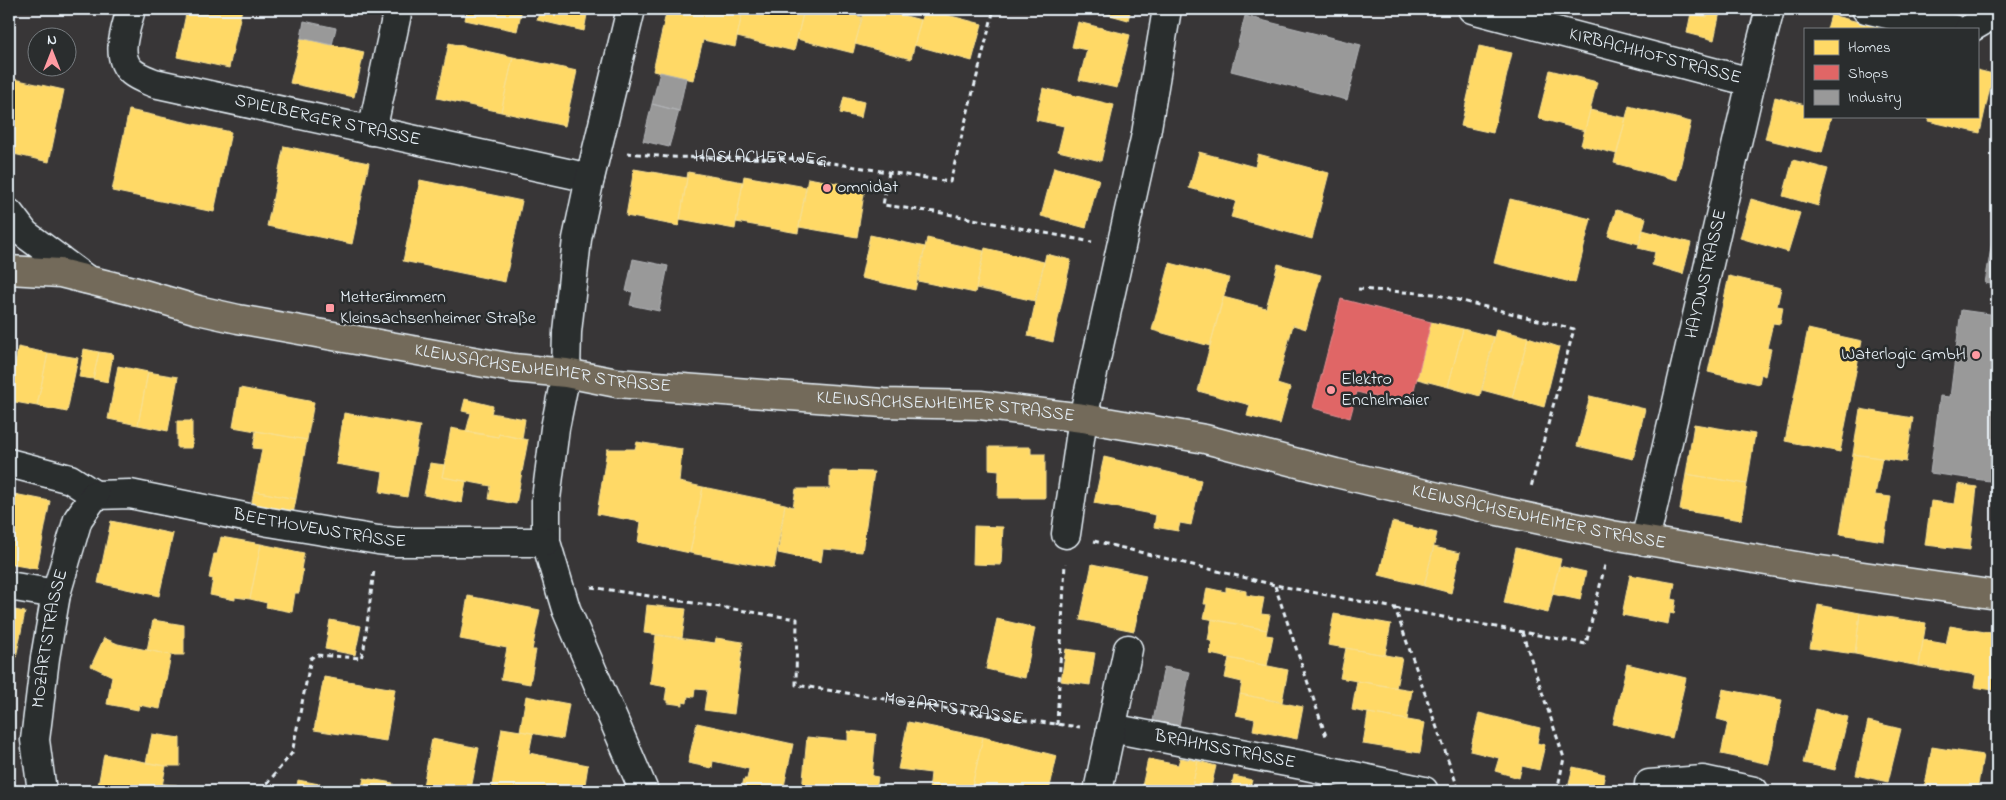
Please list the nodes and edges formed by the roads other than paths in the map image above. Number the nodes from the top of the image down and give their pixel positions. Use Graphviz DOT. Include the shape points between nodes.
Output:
graph roads {
  1 [pos="131,9"];
  2 [pos="398,9"];
  3 [pos="631,9"];
  4 [pos="1167,9"];
  5 [pos="1770,9"];
  6 [pos="1866,9"];
  7 [pos="1993,9"];
  8 [pos="1483,10"];
  9 [pos="1949,28"];
  10 [pos="1970,28"];
  11 [pos="1751,82"];
  12 [pos="372,131"];
  13 [pos="590,178"];
  14 [pos="9,213"];
  15 [pos="9,270"];
  16 [pos="86,279"];
  17 [pos="566,373"];
  18 [pos="1083,418"];
  19 [pos="9,463"];
  20 [pos="95,495"];
  21 [pos="1066,534"];
  22 [pos="1645,541"];
  23 [pos="546,542"];
  24 [pos="9,586"];
  25 [pos="56,594"];
  26 [pos="1997,595"];
  27 [pos="1128,649"];
  28 [pos="1111,728"];
  29 [pos="1649,784"];
  30 [pos="1702,786"];
  31 [pos="42,791"];
  32 [pos="644,791"];
  33 [pos="1098,791"];
  34 [pos="1424,791"];
  35 [pos="1754,791"];
  1 -- 12 [label="street, SPIELBERGER STRASSE" via="122,53 125,64 134,74 154,83"];
  2 -- 12 [label="street"];
  3 -- 13 [label="street"];
  4 -- 18 [label="street" via="1146,134"];
  5 -- 11 [label="street, HAYDNSTRASSE"];
  6 -- 9 [label="street"];
  7 -- 10 [label="street"];
  8 -- 11 [label="street, KIRBACHHOFSTRASSE"];
  11 -- 22 [label="street, HAYDNSTRASSE"];
  12 -- 13 [label="street, SPIELBERGER STRASSE"];
  13 -- 17 [label="street" via="577,240"];
  14 -- 16 [label="street" via="25,234"];
  15 -- 16 [label="main road, KLEINSACHSENHEIMER STRASSE" via="60,273"];
  16 -- 17 [label="main road, KLEINSACHSENHEIMER STRASSE" via="238,320 513,368"];
  17 -- 18 [label="main road, KLEINSACHSENHEIMER STRASSE" via="617,383 883,403 980,405"];
  17 -- 23 [label="street" via="546,499"];
  18 -- 21 [label="street, KLEINSACHSENHEIMER STRASSE"];
  18 -- 22 [label="main road, KLEINSACHSENHEIMER STRASSE" via="1205,439 1523,517"];
  19 -- 20 [label="street" via="70,479"];
  20 -- 23 [label="street, BEETHOVENSTRASSE" via="130,494 269,522 396,542"];
  20 -- 25 [label="street, MOZARTSTRASSE" via="78,519"];
  22 -- 26 [label="main road, KLEINSACHSENHEIMER STRASSE"];
  23 -- 32 [label="street" via="566,609"];
  24 -- 25 [label="street"];
  25 -- 31 [label="street, MOZARTSTRASSE" via="35,740"];
  27 -- 28 [label="street"];
  28 -- 33 [label="street"];
  28 -- 34 [label="street, BRAHMSSTRASSE"];
  29 -- 30 [label="street"];
  30 -- 35 [label="street"];
}
